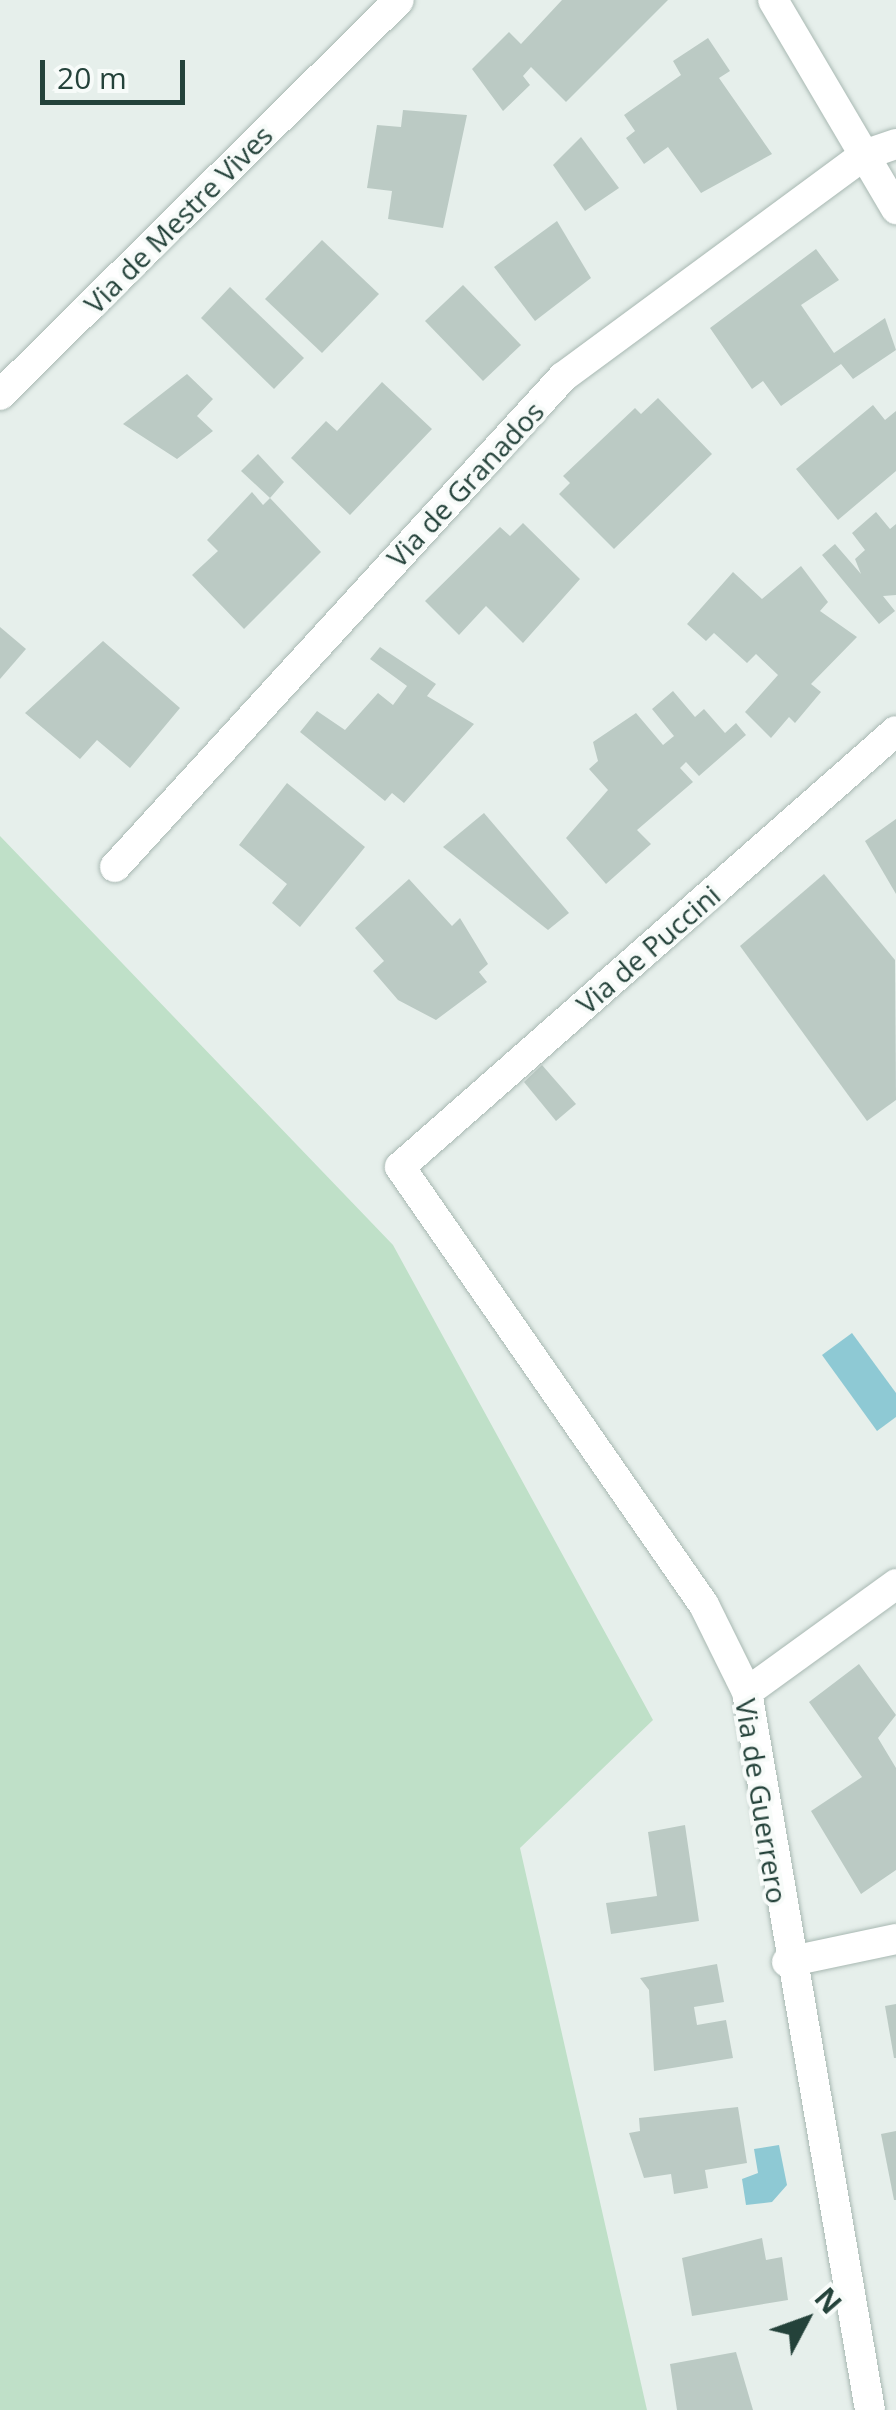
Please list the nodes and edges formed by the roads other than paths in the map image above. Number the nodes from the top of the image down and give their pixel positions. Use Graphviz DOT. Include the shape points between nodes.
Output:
graph roads {
  1 [pos="398,0"];
  2 [pos="773,0"];
  3 [pos="896,144"];
  4 [pos="864,155"];
  5 [pos="896,208"];
  6 [pos="0,395"];
  7 [pos="896,731"];
  8 [pos="114,867"];
  9 [pos="400,1168"];
  10 [pos="896,1584"];
  11 [pos="747,1692"];
  12 [pos="896,1939"];
  13 [pos="787,1962"];
  14 [pos="870,2410"];
  1 -- 6 [label="street, Via de Mestre Vives"];
  2 -- 4 [label="street"];
  3 -- 4 [label="street, Via de Granados"];
  4 -- 5 [label="street"];
  4 -- 8 [label="street, Via de Granados" via="564,378"];
  7 -- 9 [label="street, Via de Puccini"];
  9 -- 11 [label="street, Via de Guerrero" via="704,1605"];
  10 -- 11 [label="street"];
  11 -- 13 [label="street, Via de Guerrero"];
  12 -- 13 [label="street"];
  13 -- 14 [label="street, Via de Guerrero"];
}
